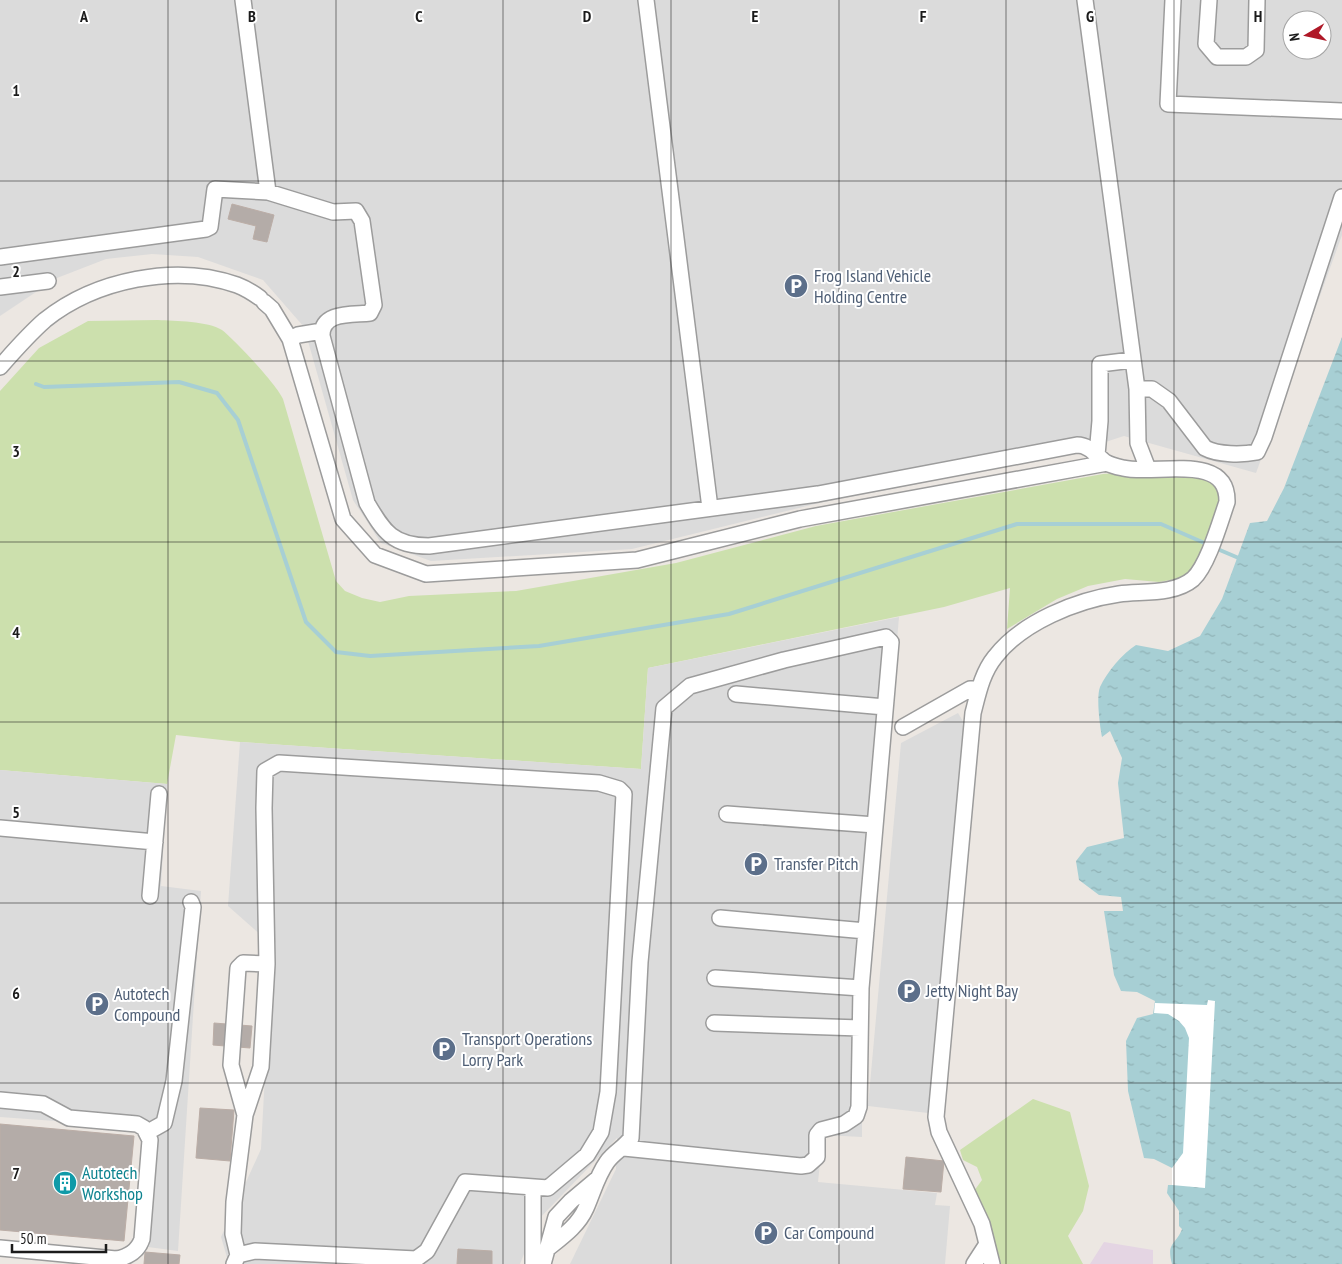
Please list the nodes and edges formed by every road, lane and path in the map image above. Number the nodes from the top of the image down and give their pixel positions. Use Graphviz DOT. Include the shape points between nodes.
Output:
graph roads {
  1 [pos="243,0"];
  2 [pos="646,0"];
  3 [pos="1085,0"];
  4 [pos="1173,0"];
  5 [pos="1209,0"];
  6 [pos="1257,0"];
  7 [pos="1342,111"];
  8 [pos="268,192"];
  9 [pos="1342,197"];
  10 [pos="0,257"];
  11 [pos="48,281"];
  12 [pos="0,287"];
  13 [pos="322,331"];
  14 [pos="290,339"];
  15 [pos="1132,360"];
  16 [pos="0,367"];
  17 [pos="1136,389"];
  18 [pos="1102,459"];
  19 [pos="1148,469"];
  20 [pos="710,508"];
  21 [pos="978,690"];
  22 [pos="736,694"];
  23 [pos="885,707"];
  24 [pos="903,727"];
  25 [pos="159,794"];
  26 [pos="727,814"];
  27 [pos="875,825"];
  28 [pos="0,828"];
  29 [pos="155,842"];
  30 [pos="150,896"];
  31 [pos="192,902"];
  32 [pos="720,918"];
  33 [pos="866,931"];
  34 [pos="268,964"];
  35 [pos="715,978"];
  36 [pos="861,988"];
  37 [pos="714,1024"];
  38 [pos="860,1028"];
  39 [pos="0,1100"];
  40 [pos="245,1115"];
  41 [pos="148,1132"];
  42 [pos="624,1148"];
  43 [pos="533,1188"];
  44 [pos="987,1244"];
  45 [pos="0,1248"];
  46 [pos="236,1260"];
  47 [pos="533,1264"];
  48 [pos="543,1264"];
  49 [pos="974,1264"];
  50 [pos="992,1264"];
  1 -- 8 [label="street"];
  2 -- 20 [label="street"];
  3 -- 15 [label="street"];
  4 -- 7 [label="street" via="1168,104"];
  5 -- 6 [label="street" via="1206,44 1217,57 1246,57 1256,50"];
  8 -- 10 [label="street" via="215,189 210,227 206,229"];
  8 -- 13 [label="street" via="333,212 356,211 362,221 373,310 326,320"];
  9 -- 17 [label="street" via="1257,452 1211,451 1200,443 1169,401 1152,389"];
  11 -- 12 [label="street"];
  13 -- 14 [label="street"];
  13 -- 20 [label="street" via="367,503 389,536 401,542 429,546"];
  14 -- 16 [label="street" via="272,309 237,285 175,275 139,278 108,286 77,300 46,320"];
  14 -- 18 [label="street" via="343,519 374,555 426,574 637,560 800,519"];
  15 -- 17 [label="street"];
  15 -- 18 [label="street" via="1100,364"];
  17 -- 19 [label="street" via="1138,443"];
  18 -- 19 [label="street" via="1126,469"];
  18 -- 20 [label="street" via="1084,445 1077,445 818,494"];
  19 -- 21 [label="street" via="1203,471 1223,483 1227,502 1203,564 1194,578 1170,589 1090,600 1054,613 1008,643 995,657"];
  21 -- 24 [label="street" via="970,689"];
  21 -- 44 [label="street" via="972,723 937,1109 939,1132 982,1224"];
  22 -- 23 [label="street"];
  23 -- 27 [label="street"];
  23 -- 42 [label="street" via="891,642 886,636 690,686 664,708 640,962 633,1129"];
  25 -- 29 [label="street"];
  26 -- 27 [label="street"];
  27 -- 33 [label="street"];
  28 -- 29 [label="street"];
  29 -- 30 [label="street"];
  31 -- 41 [label="street" via="173,1089 164,1123"];
  32 -- 33 [label="street"];
  33 -- 36 [label="street"];
  34 -- 40 [label="street" via="261,1067"];
  34 -- 40 [label="street" via="243,963 238,968 231,1066"];
  34 -- 43 [label="street" via="266,771 279,763 599,783 619,789 624,794 615,988 608,1092 601,1132 587,1155 548,1188"];
  35 -- 36 [label="street"];
  36 -- 38 [label="street"];
  37 -- 38 [label="street"];
  38 -- 42 [label="street" via="859,1107 856,1116 844,1124 821,1130 817,1135 816,1157 808,1165"];
  39 -- 41 [label="street" via="43,1104 69,1118 137,1124"];
  40 -- 46 [label="street" via="234,1202"];
  41 -- 45 [label="street" via="142,1239 132,1253 116,1259"];
  42 -- 48 [label="street" via="607,1162 586,1210 572,1229 547,1248"];
  43 -- 46 [label="street" via="465,1182 428,1250 416,1259 264,1251"];
  43 -- 47 [label="street"];
  44 -- 49 [label="street"];
  44 -- 50 [label="street"];
}
